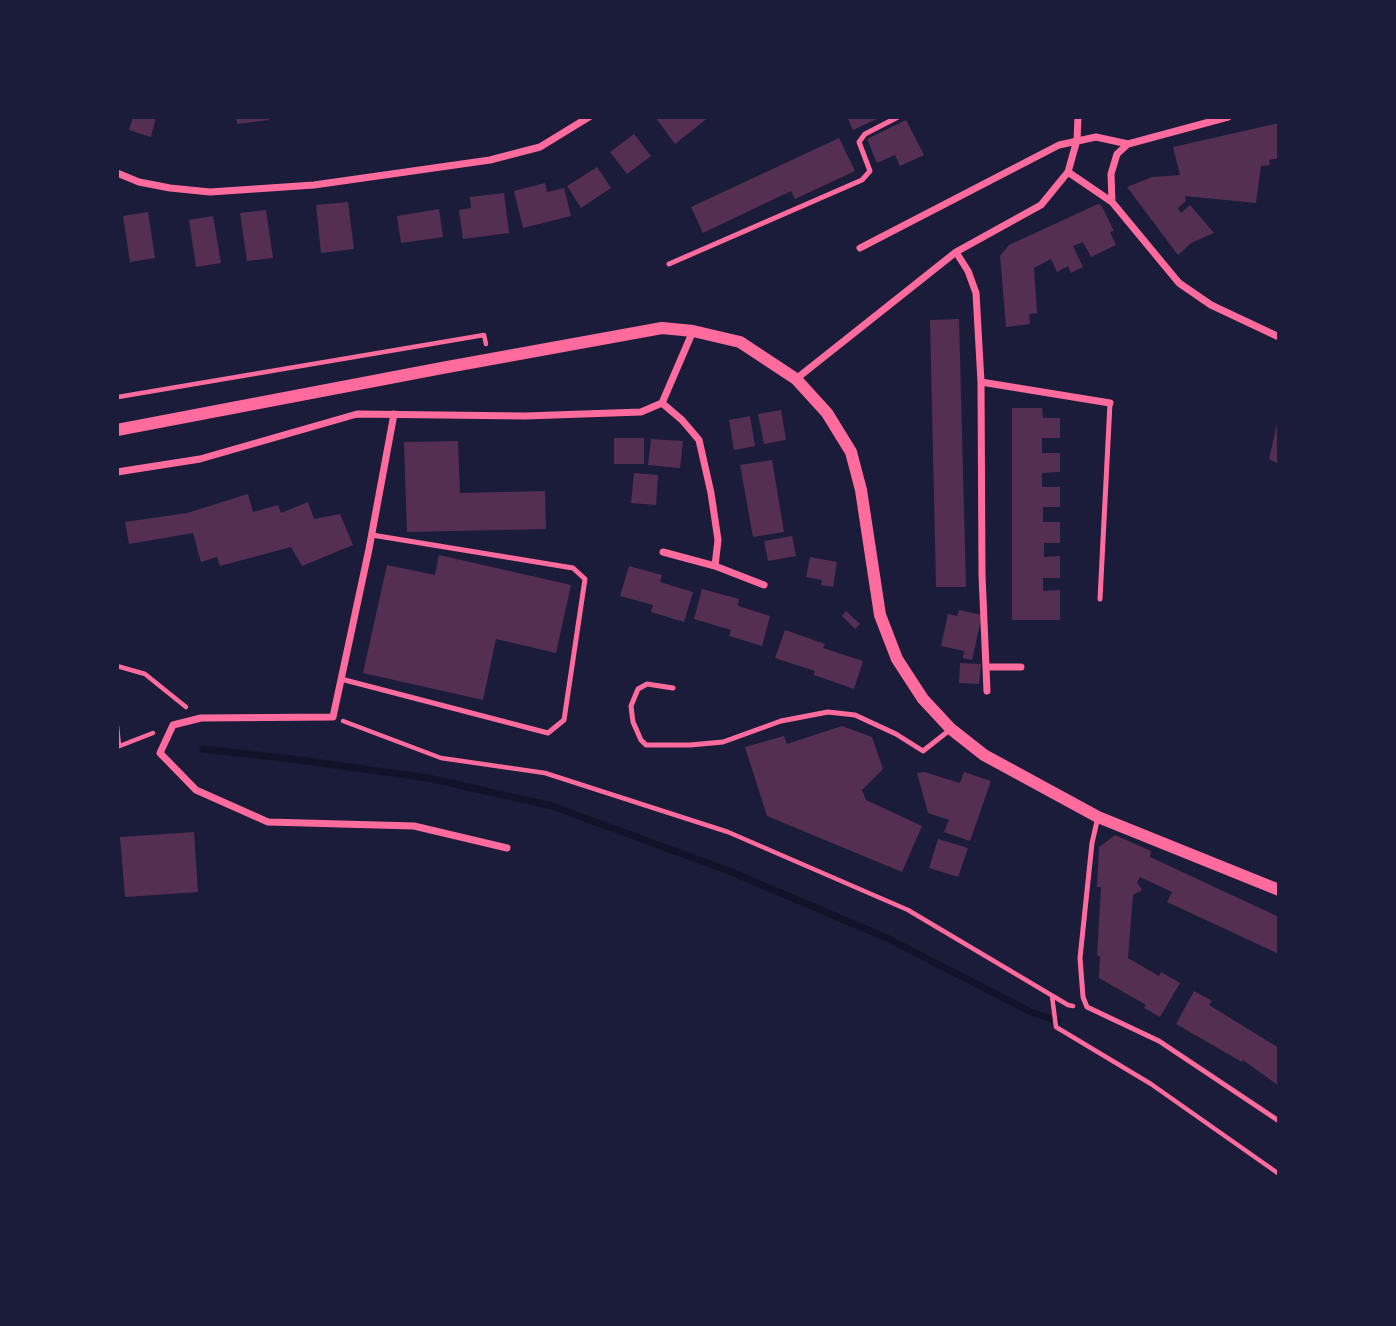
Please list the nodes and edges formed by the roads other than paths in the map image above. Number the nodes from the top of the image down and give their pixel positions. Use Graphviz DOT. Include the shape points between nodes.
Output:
graph roads {
  1 [pos="589,117"];
  2 [pos="898,117"];
  3 [pos="1078,117"];
  4 [pos="1228,117"];
  5 [pos="1077,140"];
  6 [pos="1128,144"];
  7 [pos="1068,172"];
  8 [pos="117,173"];
  9 [pos="1112,202"];
  10 [pos="860,248"];
  11 [pos="956,252"];
  12 [pos="668,264"];
  13 [pos="693,331"];
  14 [pos="1279,337"];
  15 [pos="796,379"];
  16 [pos="981,382"];
  17 [pos="662,403"];
  18 [pos="1110,403"];
  19 [pos="394,415"];
  20 [pos="117,430"];
  21 [pos="117,472"];
  22 [pos="372,535"];
  23 [pos="663,552"];
  24 [pos="715,566"];
  25 [pos="764,585"];
  26 [pos="1100,599"];
  27 [pos="986,667"];
  28 [pos="1021,667"];
  29 [pos="341,679"];
  30 [pos="673,688"];
  31 [pos="987,691"];
  32 [pos="951,729"];
  33 [pos="1098,817"];
  34 [pos="507,848"];
  35 [pos="1279,890"];
  36 [pos="1279,1121"];
  1 -- 8 [label="street" via="540,147 490,160 314,185 210,192 139,182"];
  2 -- 12 [label="lane" via="864,134 859,142 870,171 862,180"];
  3 -- 5 [label="street"];
  4 -- 6 [label="street"];
  5 -- 6 [label="street" via="1096,137"];
  5 -- 7 [label="street"];
  5 -- 10 [label="street" via="1059,145"];
  6 -- 9 [label="street" via="1117,154 1111,174"];
  7 -- 9 [label="street"];
  7 -- 11 [label="street" via="1041,205"];
  9 -- 14 [label="street" via="1179,283 1211,305"];
  11 -- 15 [label="street"];
  11 -- 16 [label="street" via="976,293"];
  13 -- 15 [label="street" via="740,342"];
  13 -- 17 [label="street"];
  13 -- 20 [label="street" via="662,328"];
  15 -- 32 [label="street" via="827,413 850,452 861,490 880,615 897,659 923,699"];
  16 -- 18 [label="street"];
  16 -- 27 [label="street"];
  17 -- 19 [label="street" via="641,412"];
  17 -- 24 [label="street" via="699,440 718,540"];
  18 -- 26 [label="lane"];
  19 -- 21 [label="street" via="357,414 201,459"];
  19 -- 22 [label="street"];
  22 -- 29 [label="street"];
  22 -- 29 [label="lane" via="573,568 585,579 564,720 548,733"];
  23 -- 24 [label="street"];
  24 -- 25 [label="street"];
  27 -- 28 [label="street"];
  27 -- 31 [label="street"];
  29 -- 34 [label="street" via="333,717 201,718 173,725 160,754 196,790 268,822 414,826"];
  30 -- 32 [label="lane" via="647,684 638,689 631,706 633,722 646,745 723,742 781,721 828,712 855,715 923,751"];
  32 -- 33 [label="street" via="984,755"];
  33 -- 35 [label="street"];
  33 -- 36 [label="lane" via="1091,843 1080,958 1087,1007 1159,1041"];
}
